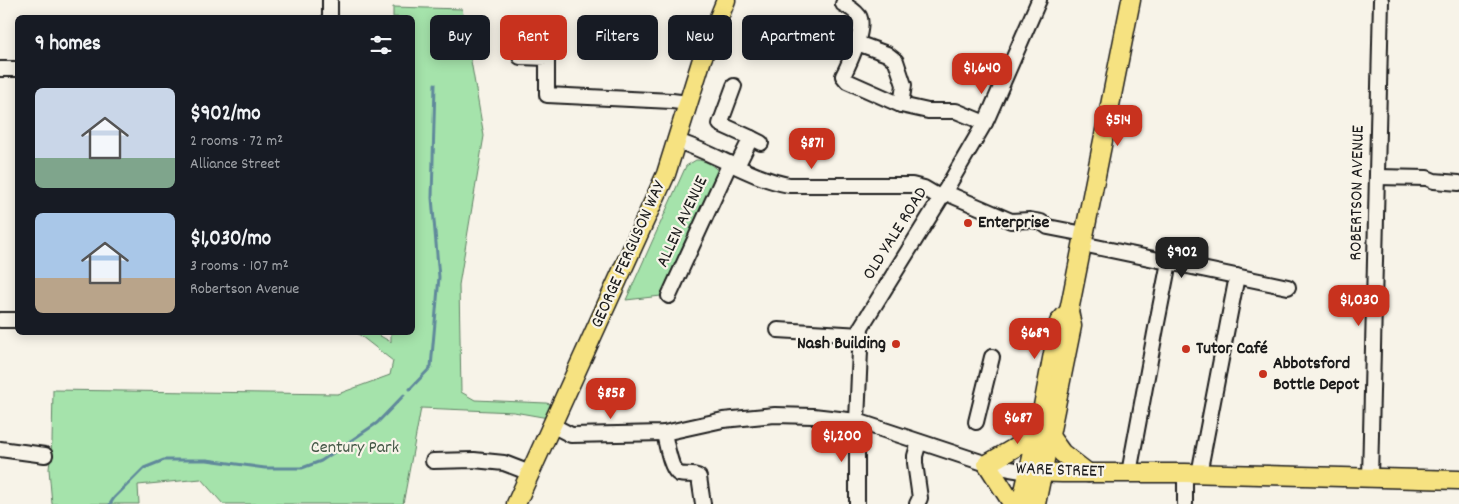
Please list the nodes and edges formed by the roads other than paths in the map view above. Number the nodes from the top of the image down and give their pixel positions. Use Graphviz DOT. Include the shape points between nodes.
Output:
graph roads {
  1 [pos="330,0"];
  2 [pos="726,0"];
  3 [pos="845,0"];
  4 [pos="1039,0"];
  5 [pos="1131,0"];
  6 [pos="1380,0"];
  7 [pos="330,15"];
  8 [pos="857,43"];
  9 [pos="547,60"];
  10 [pos="0,69"];
  11 [pos="15,69"];
  12 [pos="734,86"];
  13 [pos="688,103"];
  14 [pos="901,105"];
  15 [pos="985,123"];
  16 [pos="677,141"];
  17 [pos="733,165"];
  18 [pos="1377,177"];
  19 [pos="1459,183"];
  20 [pos="943,195"];
  21 [pos="1083,239"];
  22 [pos="1169,262"];
  23 [pos="1237,276"];
  24 [pos="1288,286"];
  25 [pos="669,296"];
  26 [pos="0,320"];
  27 [pos="15,320"];
  28 [pos="778,330"];
  29 [pos="861,335"];
  30 [pos="992,357"];
  31 [pos="857,421"];
  32 [pos="976,422"];
  33 [pos="552,425"];
  34 [pos="1044,431"];
  35 [pos="664,433"];
  36 [pos="919,442"];
  37 [pos="0,449"];
  38 [pos="46,455"];
  39 [pos="433,461"];
  40 [pos="987,464"];
  41 [pos="1035,472"];
  42 [pos="530,473"];
  43 [pos="1088,473"];
  44 [pos="1129,473"];
  45 [pos="1192,474"];
  46 [pos="1370,478"];
  47 [pos="1459,480"];
  48 [pos="516,504"];
  49 [pos="703,504"];
  50 [pos="857,504"];
  51 [pos="917,504"];
  52 [pos="1012,504"];
  53 [pos="1021,504"];
  54 [pos="1036,504"];
  55 [pos="1185,504"];
  1 -- 7 [label="street"];
  2 -- 13 [label="main road, GEORGE FERGUSON WAY"];
  3 -- 8 [label="street" via="843,4 860,17"];
  4 -- 15 [label="street, OLD YALE ROAD"];
  5 -- 21 [label="main road"];
  6 -- 18 [label="street, ROBERTSON AVENUE"];
  8 -- 14 [label="street" via="887,54 896,61 904,85"];
  8 -- 14 [label="street" via="844,76 847,81"];
  9 -- 13 [label="street" via="547,95"];
  10 -- 11 [label="street"];
  12 -- 17 [label="street, ALLEN AVENUE" via="720,124 756,141"];
  13 -- 16 [label="main road, GEORGE FERGUSON WAY"];
  14 -- 15 [label="street" via="928,111 956,111"];
  15 -- 20 [label="street, OLD YALE ROAD"];
  16 -- 17 [label="street"];
  16 -- 33 [label="main road, GEORGE FERGUSON WAY" via="659,189"];
  17 -- 20 [label="street" via="789,185 912,185"];
  17 -- 25 [label="street, ALLEN AVENUE"];
  18 -- 19 [label="street" via="1427,178"];
  18 -- 46 [label="street, ROBERTSON AVENUE"];
  20 -- 21 [label="street" via="1011,221 1040,222 1048,228"];
  20 -- 29 [label="street, OLD YALE ROAD" via="872,308 861,327"];
  21 -- 22 [label="street"];
  21 -- 34 [label="main road" via="1069,311 1059,322"];
  22 -- 23 [label="street"];
  22 -- 44 [label="street"];
  23 -- 24 [label="street"];
  23 -- 45 [label="street"];
  26 -- 27 [label="street"];
  28 -- 29 [label="street"];
  29 -- 31 [label="street, OLD YALE ROAD"];
  30 -- 32 [label="street"];
  31 -- 35 [label="street, WARE STREET" via="775,415 723,420"];
  31 -- 36 [label="street, WARE STREET"];
  31 -- 50 [label="street, OLD YALE ROAD"];
  33 -- 35 [label="street, WARE STREET" via="571,435"];
  33 -- 42 [label="main road, GEORGE FERGUSON WAY"];
  34 -- 40 [label="main road"];
  34 -- 41 [label="main road"];
  34 -- 43 [label="main road" via="1062,452"];
  35 -- 49 [label="street" via="677,473 699,477"];
  36 -- 40 [label="street, WARE STREET"];
  36 -- 51 [label="street" via="915,456 920,498"];
  37 -- 38 [label="street"];
  39 -- 42 [label="street" via="504,463"];
  40 -- 41 [label="street, WARE STREET"];
  40 -- 52 [label="main road"];
  41 -- 43 [label="main road, WARE STREET"];
  41 -- 53 [label="main road"];
  41 -- 54 [label="main road"];
  42 -- 48 [label="main road, GEORGE FERGUSON WAY"];
  43 -- 44 [label="main road, WARE STREET"];
  44 -- 45 [label="main road, WARE STREET"];
  45 -- 46 [label="main road, WARE STREET"];
  45 -- 55 [label="street"];
  46 -- 47 [label="main road, WARE STREET"];
}
